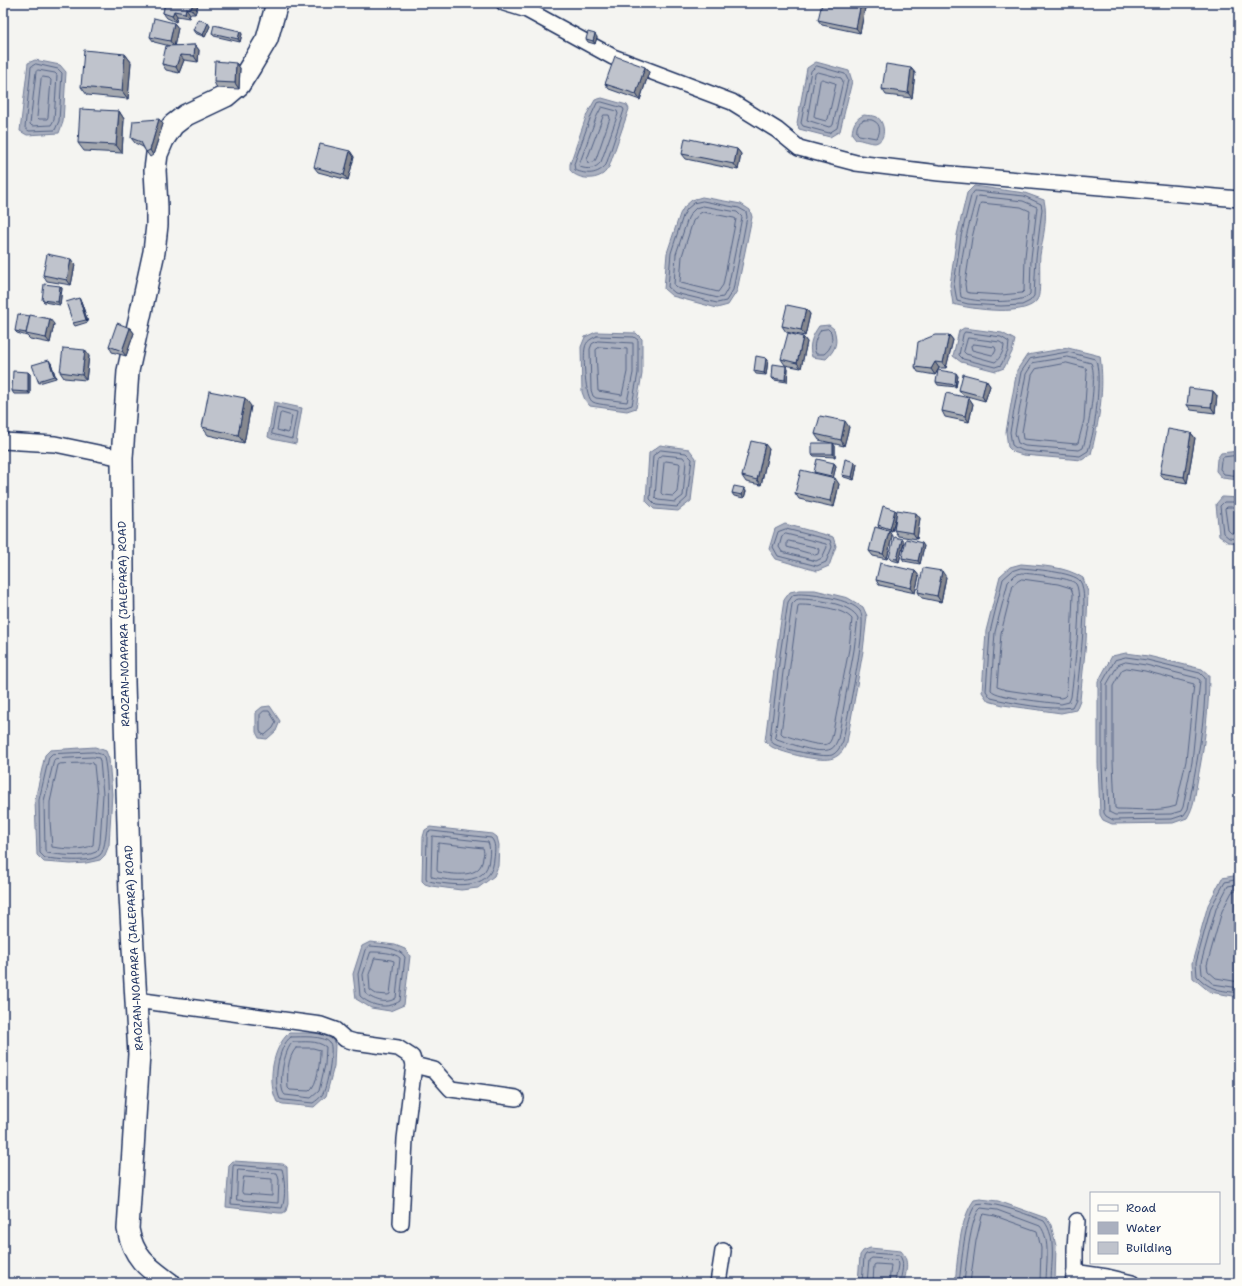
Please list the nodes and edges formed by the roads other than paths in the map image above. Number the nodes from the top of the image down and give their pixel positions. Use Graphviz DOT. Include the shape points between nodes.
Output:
graph roads {
  1 [pos="277,3"];
  2 [pos="504,3"];
  3 [pos="1239,199"];
  4 [pos="3,441"];
  5 [pos="122,458"];
  6 [pos="136,1000"];
  7 [pos="414,1065"];
  8 [pos="516,1098"];
  9 [pos="1077,1221"];
  10 [pos="401,1224"];
  11 [pos="723,1251"];
  12 [pos="1073,1280"];
  13 [pos="169,1283"];
  14 [pos="718,1283"];
  15 [pos="1132,1283"];
  1 -- 5 [label="main road, RAOZAN-NOAPARA (JALEPARA) ROAD" via="267,39 239,85 226,96 186,115 173,125 157,154 157,225 154,252 128,371"];
  2 -- 3 [label="street" via="527,10 613,58 732,102 777,130 799,148 806,150 856,163 939,173"];
  4 -- 5 [label="street" via="55,444"];
  5 -- 6 [label="main road, RAOZAN-NOAPARA (JALEPARA) ROAD" via="124,682 130,895"];
  6 -- 7 [label="street" via="321,1025 355,1042 398,1048 412,1057"];
  6 -- 13 [label="main road, RAOZAN-NOAPARA (JALEPARA) ROAD" via="139,1054 128,1229 130,1240 142,1262"];
  7 -- 8 [label="street" via="434,1070 451,1089"];
  7 -- 10 [label="street" via="405,1139"];
  9 -- 12 [label="street"];
  11 -- 14 [label="street"];
  12 -- 15 [label="street" via="1080,1273"];
}
